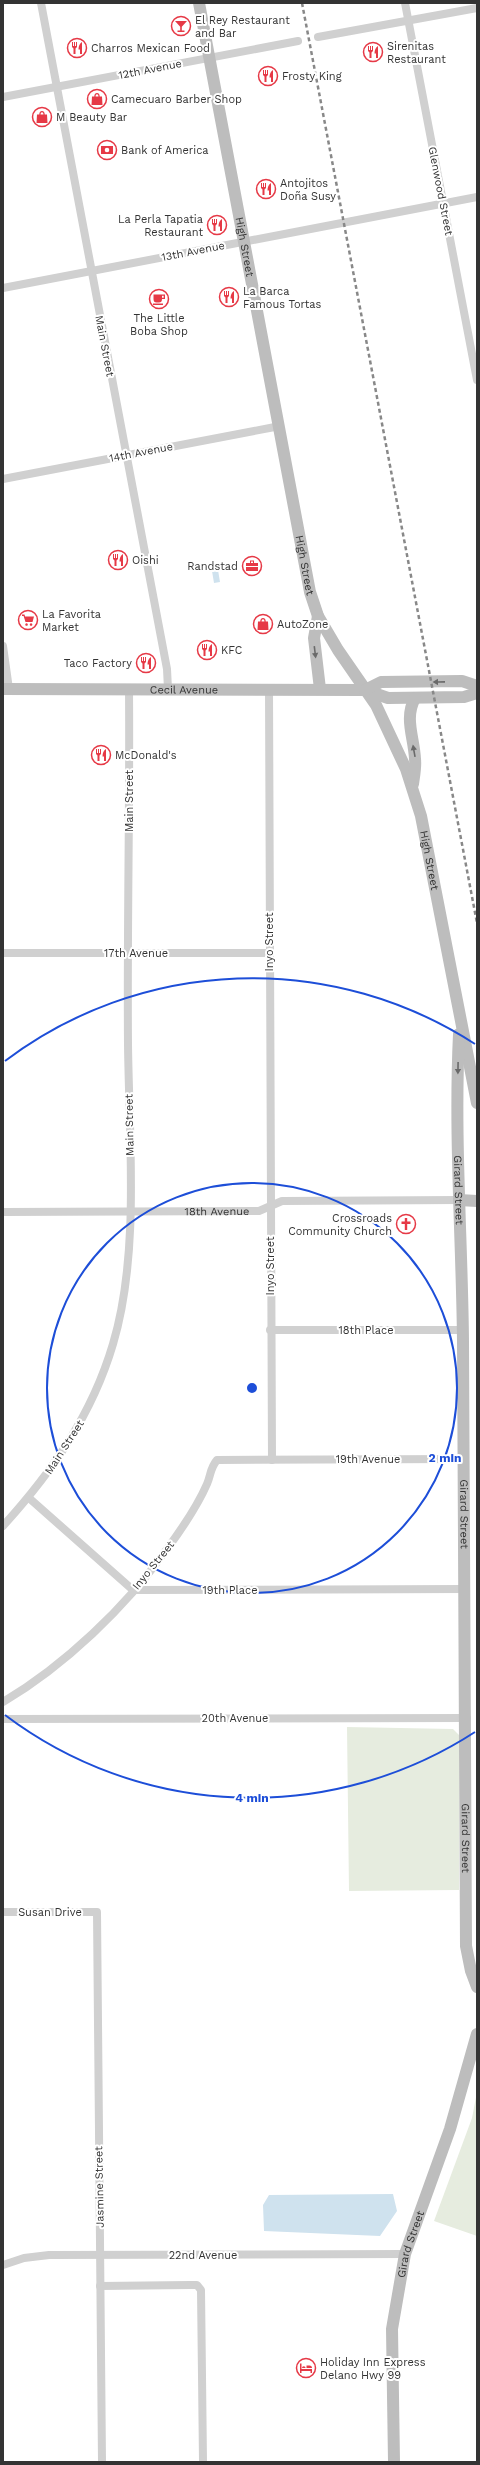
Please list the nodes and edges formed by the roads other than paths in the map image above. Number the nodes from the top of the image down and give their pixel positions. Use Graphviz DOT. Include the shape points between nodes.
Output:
graph roads {
  1 [pos="41,3"];
  2 [pos="199,3"];
  3 [pos="405,3"];
  4 [pos="477,8"];
  5 [pos="409,19"];
  6 [pos="318,37"];
  7 [pos="298,41"];
  8 [pos="209,58"];
  9 [pos="56,86"];
  10 [pos="3,97"];
  11 [pos="477,197"];
  12 [pos="443,203"];
  13 [pos="244,241"];
  14 [pos="91,270"];
  15 [pos="3,288"];
  16 [pos="477,380"];
  17 [pos="280,426"];
  18 [pos="126,455"];
  19 [pos="3,479"];
  20 [pos="318,616"];
  21 [pos="3,646"];
  22 [pos="477,686"];
  23 [pos="6,689"];
  24 [pos="129,689"];
  25 [pos="168,689"];
  26 [pos="269,689"];
  27 [pos="320,689"];
  28 [pos="365,690"];
  29 [pos="477,693"];
  30 [pos="415,698"];
  31 [pos="413,790"];
  32 [pos="127,952"];
  33 [pos="3,953"];
  34 [pos="270,953"];
  35 [pos="460,1015"];
  36 [pos="477,1103"];
  37 [pos="459,1200"];
  38 [pos="477,1201"];
  39 [pos="270,1206"];
  40 [pos="3,1212"];
  41 [pos="130,1212"];
  42 [pos="270,1330"];
  43 [pos="462,1330"];
  44 [pos="464,1459"];
  45 [pos="272,1460"];
  46 [pos="29,1498"];
  47 [pos="3,1526"];
  48 [pos="466,1589"];
  49 [pos="133,1590"];
  50 [pos="3,1702"];
  51 [pos="467,1718"];
  52 [pos="3,1719"];
  53 [pos="3,1912"];
  54 [pos="97,1912"];
  55 [pos="477,1987"];
  56 [pos="477,2034"];
  57 [pos="405,2254"];
  58 [pos="100,2255"];
  59 [pos="3,2265"];
  60 [pos="100,2286"];
  61 [pos="102,2462"];
  62 [pos="203,2462"];
  63 [pos="394,2462"];
  1 -- 9 [label="street, Main Street"];
  2 -- 8 [label="main road, High Street"];
  3 -- 5 [label="street, Glenwood Street"];
  4 -- 5 [label="street"];
  5 -- 6 [label="street"];
  5 -- 12 [label="street, Glenwood Street"];
  7 -- 8 [label="street, 12th Avenue"];
  8 -- 9 [label="street, 12th Avenue"];
  8 -- 13 [label="main road, High Street"];
  9 -- 10 [label="street, 12th Avenue"];
  9 -- 14 [label="street, Main Street"];
  11 -- 12 [label="street, 13th Avenue"];
  12 -- 13 [label="street, 13th Avenue"];
  12 -- 16 [label="street, Glenwood Street"];
  13 -- 14 [label="street, 13th Avenue"];
  13 -- 17 [label="main road, High Street"];
  14 -- 15 [label="street, 13th Avenue"];
  14 -- 18 [label="street, Main Street"];
  17 -- 18 [label="street, 14th Avenue"];
  17 -- 20 [label="main road, High Street" via="310,592"];
  18 -- 19 [label="street, 14th Avenue"];
  18 -- 25 [label="street, Main Street" via="167,669"];
  20 -- 27 [label="main road, one-way" via="314,638"];
  20 -- 28 [label="main road, High Street"];
  21 -- 23 [label="street"];
  22 -- 28 [label="main road, Cecil Avenue, one-way" via="462,682 381,682"];
  23 -- 24 [label="main road, Cecil Avenue"];
  24 -- 25 [label="main road, Cecil Avenue"];
  24 -- 32 [label="street, Main Street"];
  25 -- 26 [label="main road, Cecil Avenue"];
  26 -- 27 [label="main road, Cecil Avenue"];
  26 -- 34 [label="street, Inyo Street"];
  27 -- 28 [label="main road, Cecil Avenue"];
  28 -- 30 [label="main road, Cecil Avenue" via="388,698"];
  28 -- 31 [label="main road, High Street" via="394,738"];
  29 -- 30 [label="main road, Cecil Avenue" via="464,697"];
  31 -- 30 [label="main road, one-way" via="416,759 409,708"];
  31 -- 35 [label="main road, High Street" via="421,816"];
  32 -- 33 [label="street, 17th Avenue"];
  32 -- 34 [label="street, 17th Avenue"];
  32 -- 41 [label="street, Main Street"];
  34 -- 39 [label="street, Inyo Street"];
  35 -- 36 [label="main road, High Street"];
  35 -- 37 [label="main road, Girard Street, one-way" via="457,1189"];
  37 -- 38 [label="main road, 18th Avenue"];
  37 -- 39 [label="street, 18th Avenue" via="282,1201"];
  37 -- 43 [label="main road, Girard Street"];
  39 -- 41 [label="street, 18th Avenue" via="259,1211"];
  39 -- 42 [label="street, Inyo Street"];
  40 -- 41 [label="street, 18th Avenue"];
  41 -- 46 [label="street, Main Street" via="123,1301 113,1343 97,1388 78,1428"];
  42 -- 43 [label="street, 18th Place"];
  42 -- 45 [label="street, Inyo Street"];
  43 -- 44 [label="main road, Girard Street"];
  44 -- 45 [label="street, 19th Avenue"];
  44 -- 48 [label="main road, Girard Street"];
  45 -- 49 [label="street, Inyo Street" via="217,1460 211,1468 204,1490 167,1550"];
  46 -- 47 [label="street, Main Street"];
  46 -- 49 [label="street"];
  48 -- 49 [label="street, 19th Place"];
  48 -- 51 [label="main road, Girard Street"];
  49 -- 50 [label="street, Inyo Street" via="75,1648"];
  51 -- 52 [label="street, 20th Avenue"];
  51 -- 55 [label="main road, Girard Street" via="466,1946 470,1972"];
  53 -- 54 [label="street, Susan Drive"];
  54 -- 58 [label="street, Jasmine Street"];
  56 -- 57 [label="main road, Girard Street" via="450,2129"];
  57 -- 58 [label="street, 22nd Avenue"];
  57 -- 63 [label="main road, Girard Street" via="392,2329"];
  58 -- 59 [label="street, 22nd Avenue" via="42,2256 24,2258"];
  58 -- 60 [label="street, Jasmine Street"];
  60 -- 61 [label="street, Jasmine Street"];
  60 -- 62 [label="street" via="190,2285 201,2290"];
}
